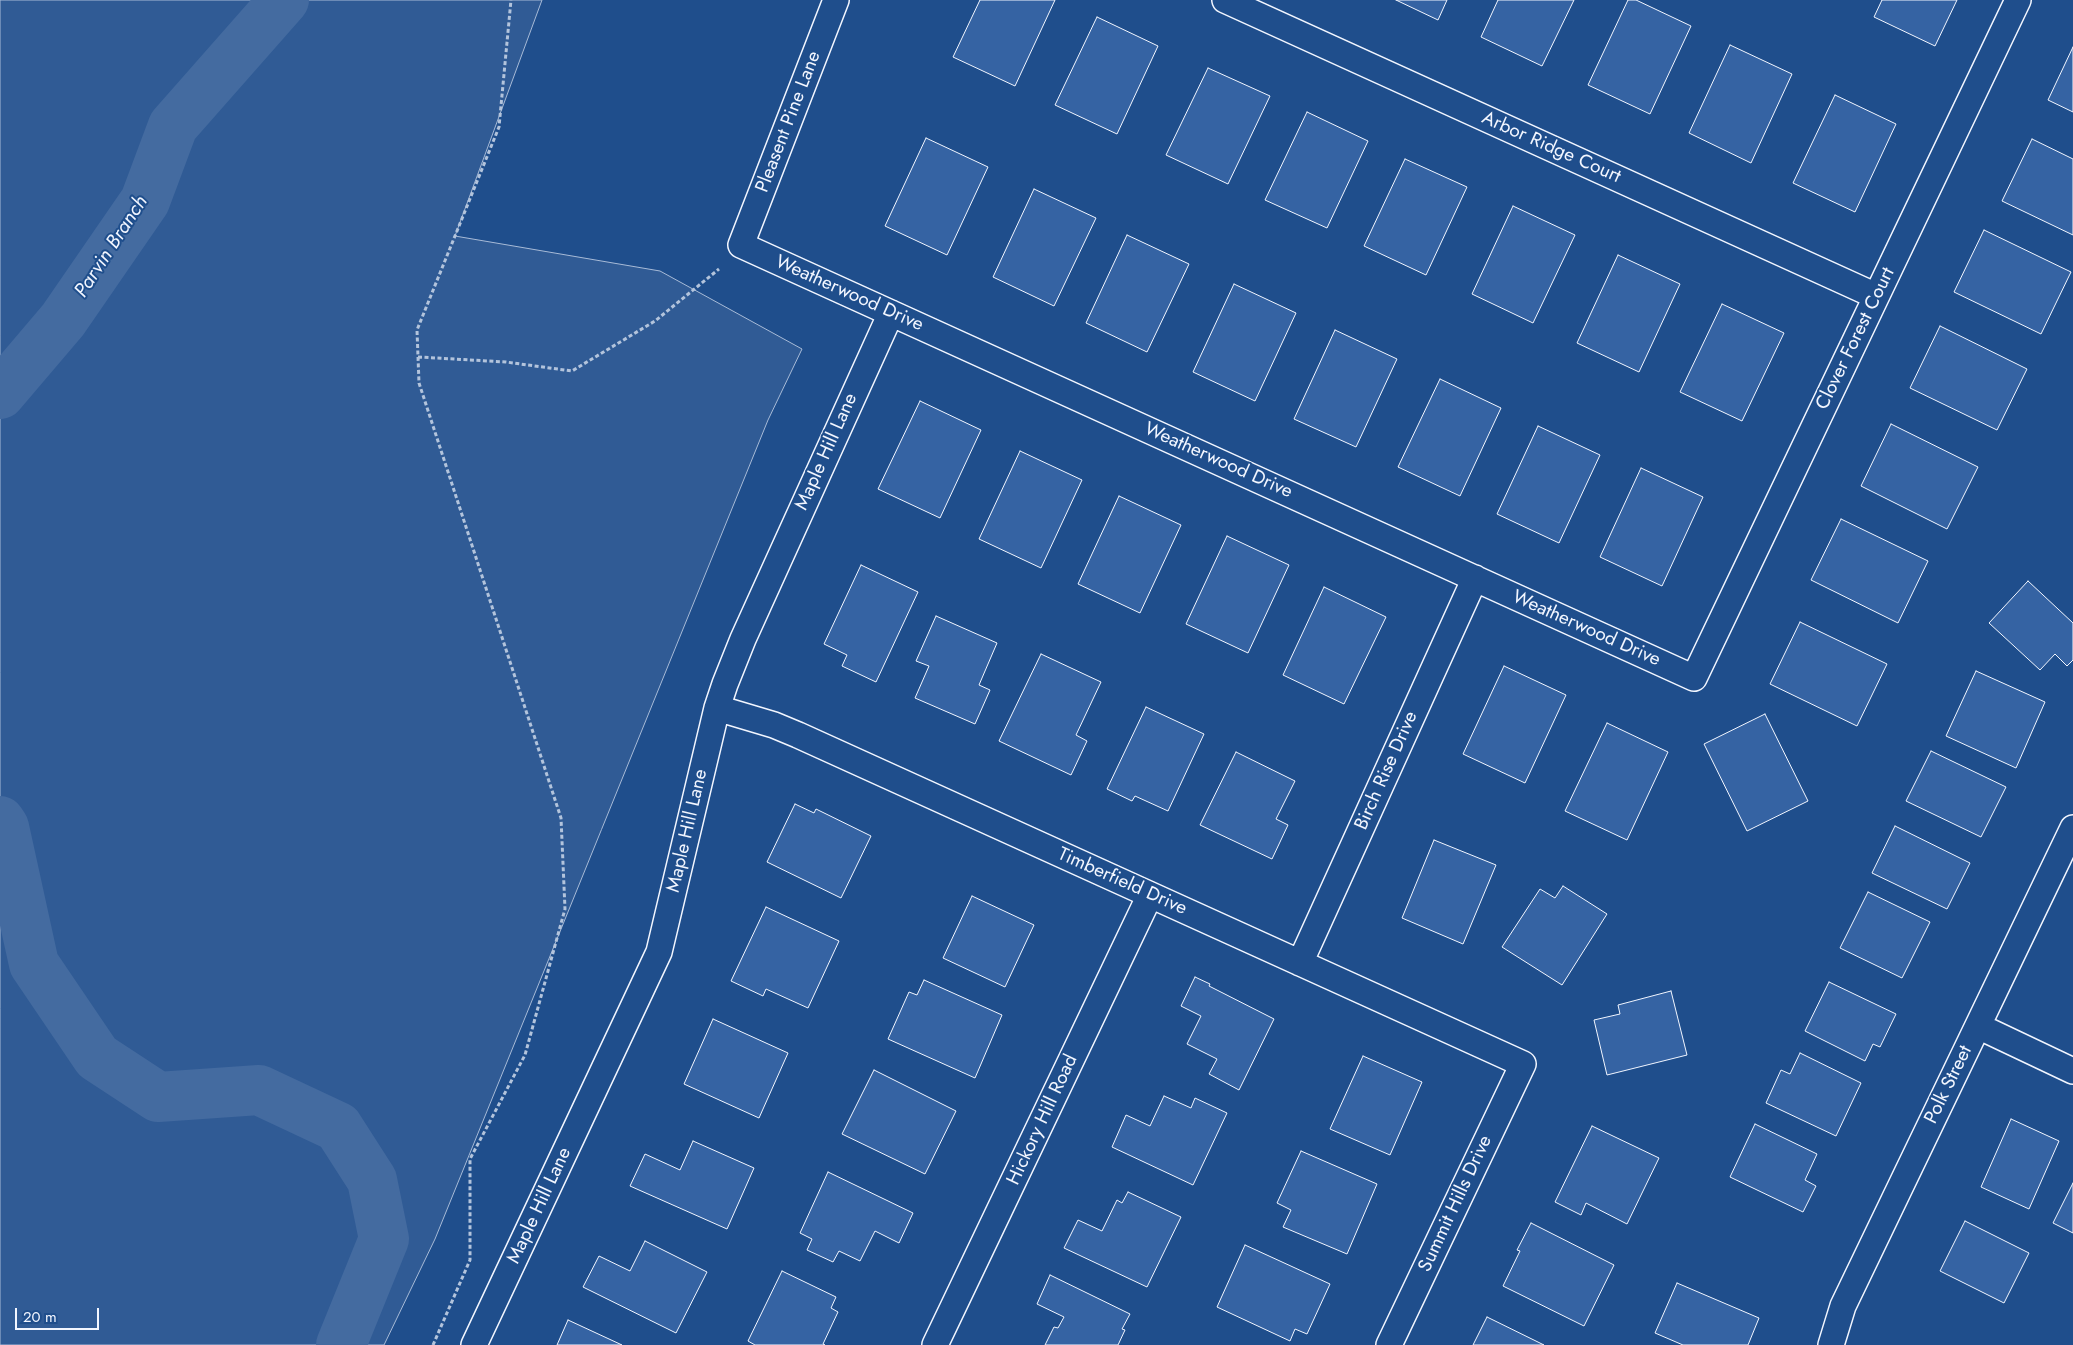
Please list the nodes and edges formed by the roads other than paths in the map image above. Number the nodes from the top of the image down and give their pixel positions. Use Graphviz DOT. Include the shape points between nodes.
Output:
graph roads {
  1 [pos="836,0"];
  2 [pos="1225,0"];
  3 [pos="2018,0"];
  4 [pos="741,245"];
  5 [pos="1876,296"];
  6 [pos="890,312"];
  7 [pos="1475,578"];
  8 [pos="1694,678"];
  9 [pos="718,708"];
  10 [pos="2073,828"];
  11 [pos="1150,895"];
  12 [pos="1300,963"];
  13 [pos="1978,1026"];
  14 [pos="1523,1064"];
  15 [pos="2073,1071"];
  16 [pos="474,1345"];
  17 [pos="936,1345"];
  18 [pos="1389,1345"];
  19 [pos="1831,1345"];
  1 -- 4 [label="street, Pleasent Pine Lane"];
  2 -- 5 [label="street, Arbor Ridge Court"];
  3 -- 5 [label="street, Clover Forest Court"];
  4 -- 6 [label="street, Weatherwood Drive"];
  5 -- 8 [label="street, Clover Forest Court"];
  6 -- 7 [label="street, Weatherwood Drive"];
  6 -- 9 [label="street, Maple Hill Lane" via="742,639"];
  7 -- 8 [label="street, Weatherwood Drive"];
  7 -- 12 [label="street, Birch Rise Drive"];
  9 -- 11 [label="street, Timberfield Drive" via="798,735"];
  9 -- 16 [label="street, Maple Hill Lane" via="659,952"];
  10 -- 13 [label="street, Polk Street"];
  11 -- 12 [label="street, Timberfield Drive"];
  11 -- 17 [label="street, Hickory Hill Road"];
  12 -- 14 [label="street, Timberfield Drive"];
  13 -- 15 [label="street"];
  13 -- 19 [label="street, Polk Street" via="1843,1306"];
  14 -- 18 [label="street, Summit Hills Drive"];
}
